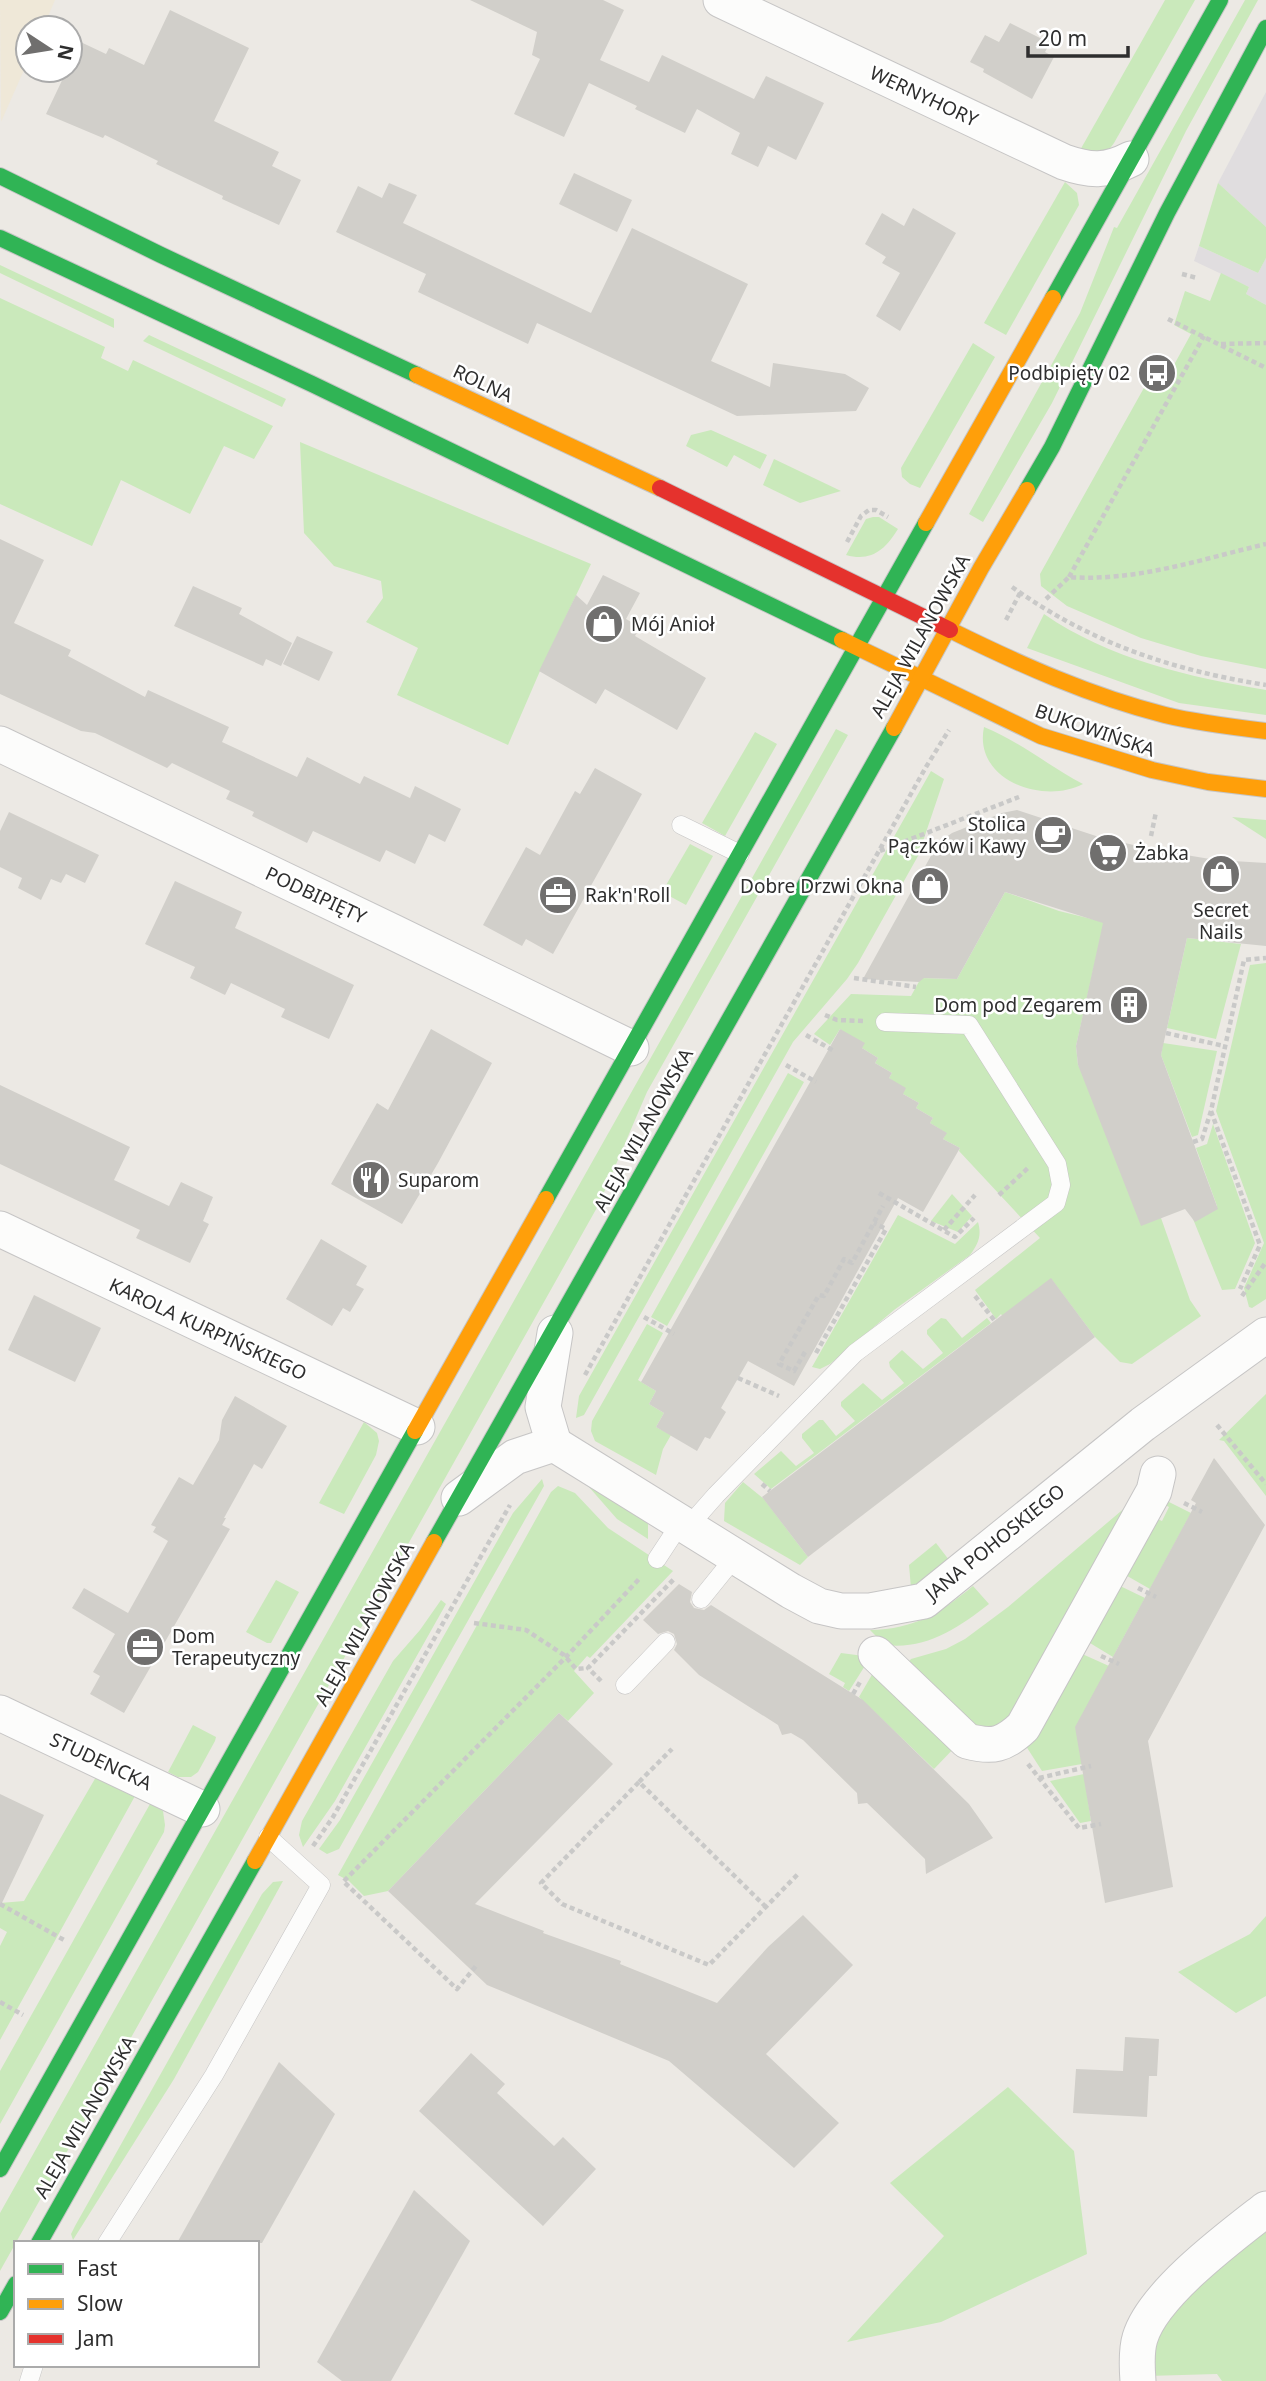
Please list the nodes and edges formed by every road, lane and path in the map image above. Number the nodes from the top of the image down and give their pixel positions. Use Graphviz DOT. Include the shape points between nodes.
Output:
graph roads {
  1 [pos="721,0"];
  2 [pos="1220,0"];
  3 [pos="1266,29"];
  4 [pos="1131,159"];
  5 [pos="0,176"];
  6 [pos="0,238"];
  7 [pos="1182,274"];
  8 [pos="1197,278"];
  9 [pos="1168,318"];
  10 [pos="1204,337"];
  11 [pos="1266,343"];
  12 [pos="1220,344"];
  13 [pos="1266,368"];
  14 [pos="895,521"];
  15 [pos="1266,544"];
  16 [pos="845,546"];
  17 [pos="1069,578"];
  18 [pos="1009,585"];
  19 [pos="1020,593"];
  20 [pos="883,597"];
  21 [pos="1046,599"];
  22 [pos="1003,626"];
  23 [pos="948,629"];
  24 [pos="855,647"];
  25 [pos="921,679"];
  26 [pos="1266,685"];
  27 [pos="952,726"];
  28 [pos="1266,731"];
  29 [pos="926,741"];
  30 [pos="0,744"];
  31 [pos="938,748"];
  32 [pos="1266,789"];
  33 [pos="1019,797"];
  34 [pos="1156,812"];
  35 [pos="681,825"];
  36 [pos="1151,836"];
  37 [pos="879,851"];
  38 [pos="740,854"];
  39 [pos="1266,958"];
  40 [pos="854,978"];
  41 [pos="916,987"];
  42 [pos="825,1015"];
  43 [pos="885,1022"];
  44 [pos="1166,1033"];
  45 [pos="806,1035"];
  46 [pos="1224,1046"];
  47 [pos="631,1048"];
  48 [pos="834,1051"];
  49 [pos="786,1065"];
  50 [pos="816,1082"];
  51 [pos="1211,1111"];
  52 [pos="1194,1142"];
  53 [pos="1038,1159"];
  54 [pos="879,1193"];
  55 [pos="975,1195"];
  56 [pos="999,1195"];
  57 [pos="883,1206"];
  58 [pos="974,1218"];
  59 [pos="874,1223"];
  60 [pos="0,1229"];
  61 [pos="944,1230"];
  62 [pos="1266,1262"];
  63 [pos="1240,1289"];
  64 [pos="972,1292"];
  65 [pos="1242,1296"];
  66 [pos="644,1317"];
  67 [pos="995,1321"];
  68 [pos="556,1328"];
  69 [pos="674,1334"];
  70 [pos="1266,1335"];
  71 [pos="805,1352"];
  72 [pos="815,1355"];
  73 [pos="738,1378"];
  74 [pos="582,1379"];
  75 [pos="789,1400"];
  76 [pos="1217,1424"];
  77 [pos="417,1427"];
  78 [pos="554,1444"];
  79 [pos="1158,1474"];
  80 [pos="1266,1484"];
  81 [pos="459,1498"];
  82 [pos="510,1504"];
  83 [pos="683,1526"];
  84 [pos="735,1557"];
  85 [pos="657,1559"];
  86 [pos="680,1569"];
  87 [pos="701,1599"];
  88 [pos="474,1623"];
  89 [pos="666,1642"];
  90 [pos="876,1654"];
  91 [pos="566,1657"];
  92 [pos="588,1668"];
  93 [pos="625,1685"];
  94 [pos="607,1686"];
  95 [pos="0,1713"];
  96 [pos="1009,1740"];
  97 [pos="672,1749"];
  98 [pos="1091,1766"];
  99 [pos="1039,1778"];
  100 [pos="639,1782"];
  101 [pos="202,1809"];
  102 [pos="1101,1824"];
  103 [pos="268,1837"];
  104 [pos="306,1856"];
  105 [pos="799,1873"];
  106 [pos="335,1877"];
  107 [pos="344,1882"];
  108 [pos="0,1904"];
  109 [pos="766,1907"];
  110 [pos="64,1940"];
  111 [pos="476,1966"];
  112 [pos="0,2002"];
  113 [pos="23,2015"];
  114 [pos="0,2169"];
  115 [pos="1266,2208"];
  116 [pos="39,2241"];
  117 [pos="108,2241"];
  118 [pos="14,2288"];
  119 [pos="0,2312"];
  120 [pos="1138,2381"];
  1 -- 4 [label="street, WERNYHORY" via="1064,162 1097,170"];
  2 -- 4 [label="main road"];
  3 -- 23 [label="main road, ALEJA WILANOWSKA" via="1167,213 1052,447"];
  4 -- 20 [label="main road"];
  5 -- 20 [label="main road, ROLNA"];
  6 -- 24 [label="main road"];
  7 -- 8 [label="path"];
  9 -- 10 [label="path"];
  10 -- 12 [label="path"];
  10 -- 17 [label="path"];
  11 -- 12 [label="path"];
  12 -- 13 [label="path"];
  14 -- 16 [label="path" via="869,510"];
  15 -- 17 [label="path" via="1135,574"];
  17 -- 21 [label="path"];
  18 -- 19 [label="path"];
  19 -- 22 [label="path"];
  19 -- 26 [label="path" via="1127,651 1224,679"];
  20 -- 23 [label="main road, ROLNA"];
  20 -- 24 [label="main road"];
  23 -- 25 [label="main road, ALEJA WILANOWSKA"];
  23 -- 28 [label="main road, BUKOWIŃSKA" via="1108,699 1173,718"];
  24 -- 25 [label="main road"];
  24 -- 38 [label="main road"];
  25 -- 32 [label="main road, BUKOWIŃSKA" via="1041,736 1114,761 1194,780"];
  25 -- 68 [label="main road, ALEJA WILANOWSKA"];
  27 -- 31 [label="path"];
  29 -- 31 [label="path"];
  30 -- 47 [label="street, PODBIPIĘTY"];
  31 -- 37 [label="path"];
  33 -- 37 [label="path"];
  34 -- 36 [label="path"];
  35 -- 38 [label="lane"];
  37 -- 74 [label="path"];
  38 -- 47 [label="main road"];
  39 -- 46 [label="path" via="1244,960"];
  40 -- 41 [label="path"];
  42 -- 43 [label="path" via="837,1020"];
  43 -- 83 [label="lane" via="969,1025 1057,1164 1061,1185 1056,1203 855,1353"];
  44 -- 46 [label="path"];
  45 -- 48 [label="path"];
  46 -- 51 [label="path"];
  47 -- 77 [label="main road"];
  49 -- 50 [label="path"];
  51 -- 52 [label="path" via="1202,1139"];
  51 -- 63 [label="path" via="1259,1245"];
  53 -- 56 [label="path"];
  54 -- 61 [label="path"];
  55 -- 61 [label="path"];
  57 -- 59 [label="path"];
  58 -- 61 [label="path" via="955,1237"];
  59 -- 71 [label="path" via="852,1263 844,1259 824,1297 819,1295 779,1364 794,1371"];
  59 -- 72 [label="path" via="886,1229"];
  60 -- 77 [label="street, KAROLA KURPIŃSKIEGO"];
  62 -- 65 [label="path"];
  64 -- 67 [label="path"];
  66 -- 69 [label="path"];
  68 -- 78 [label="street" via="543,1407"];
  68 -- 81 [label="main road, ALEJA WILANOWSKA"];
  70 -- 84 [label="street, JANA POHOSKIEGO" via="1143,1424 924,1601 870,1611 819,1606"];
  73 -- 75 [label="path"];
  76 -- 80 [label="path"];
  77 -- 101 [label="main road"];
  78 -- 81 [label="street" via="515,1457"];
  78 -- 83 [label="street, JANA POHOSKIEGO"];
  79 -- 96 [label="street" via="1154,1491 1023,1727"];
  81 -- 103 [label="main road, ALEJA WILANOWSKA"];
  82 -- 104 [label="path" via="333,1817"];
  83 -- 84 [label="street, JANA POHOSKIEGO"];
  83 -- 85 [label="lane"];
  84 -- 87 [label="lane"];
  85 -- 91 [label="path"];
  86 -- 92 [label="path"];
  88 -- 91 [label="path" via="527,1630"];
  89 -- 93 [label="lane"];
  90 -- 96 [label="street" via="967,1741 984,1746"];
  91 -- 92 [label="path" via="576,1669"];
  91 -- 107 [label="path"];
  92 -- 94 [label="path"];
  95 -- 101 [label="street, STUDENCKA"];
  96 -- 99 [label="path"];
  97 -- 100 [label="path"];
  98 -- 99 [label="path"];
  99 -- 102 [label="path" via="1079,1828"];
  100 -- 109 [label="path"];
  100 -- 109 [label="path" via="541,1883 562,1904 709,1965"];
  101 -- 114 [label="main road"];
  103 -- 116 [label="main road, ALEJA WILANOWSKA"];
  103 -- 117 [label="lane" via="321,1885 214,2075"];
  105 -- 109 [label="path"];
  106 -- 107 [label="path"];
  107 -- 111 [label="path" via="457,1989"];
  108 -- 110 [label="path"];
  112 -- 113 [label="path"];
  115 -- 120 [label="street" via="1201,2261 1146,2323 1139,2340"];
  118 -- 119 [label="main road"];
}
